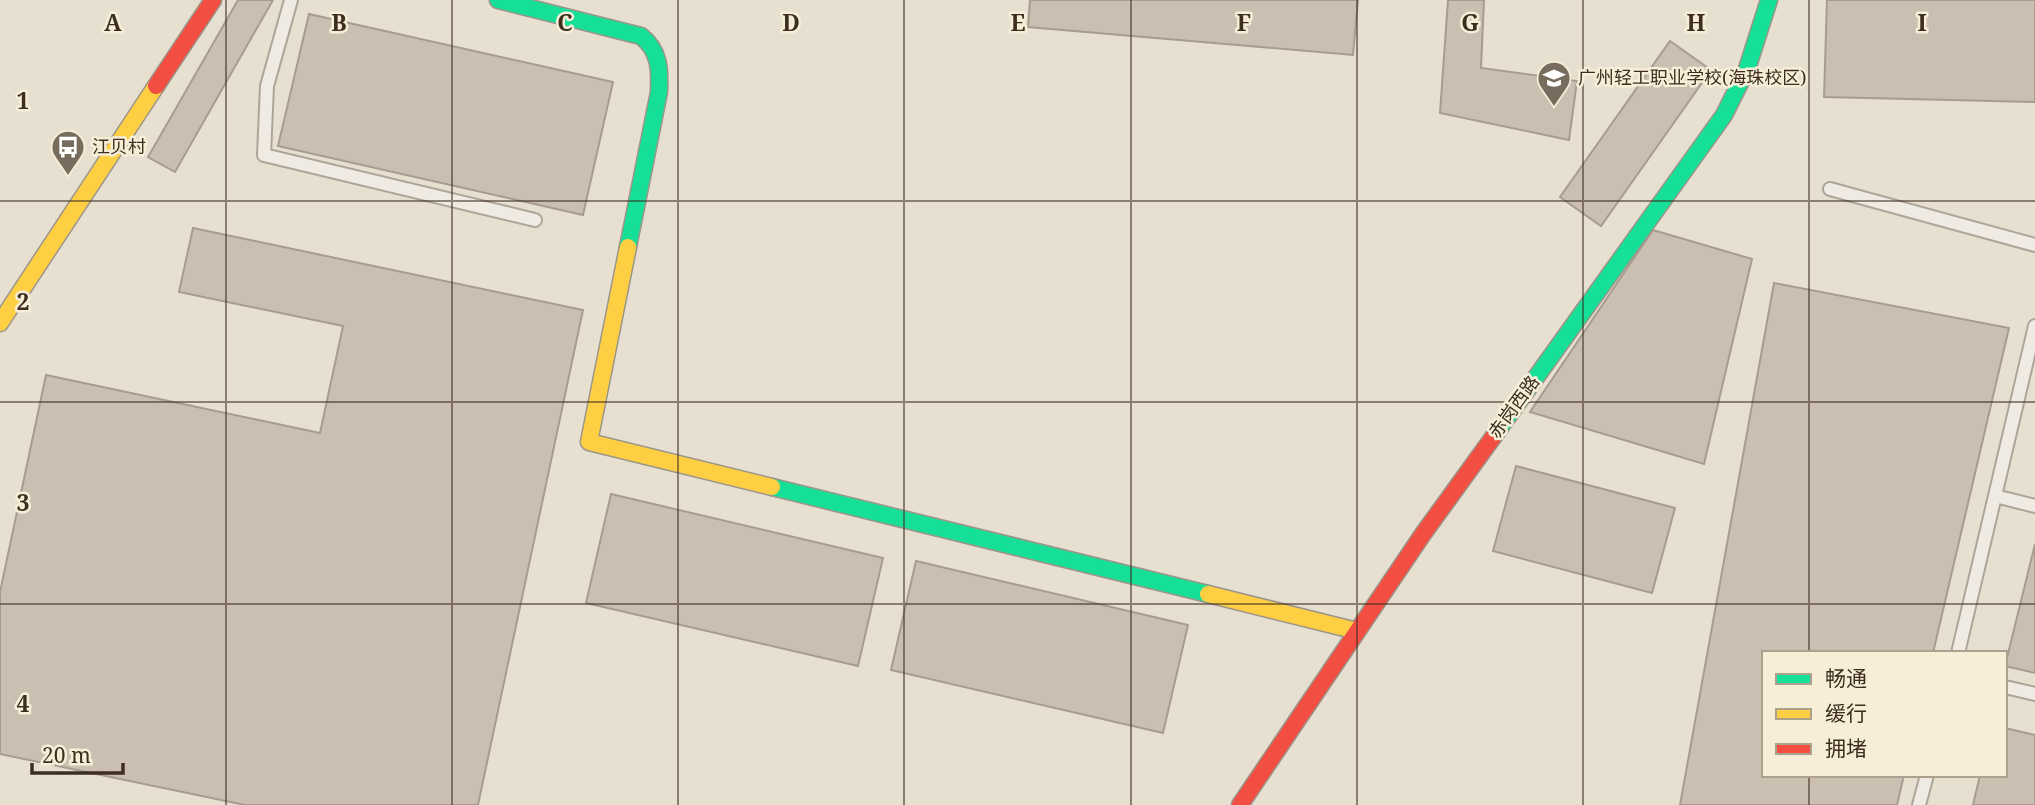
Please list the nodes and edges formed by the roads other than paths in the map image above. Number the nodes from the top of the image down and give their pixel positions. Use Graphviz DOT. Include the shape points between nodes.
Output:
graph roads {
  1 [pos="213,0"];
  2 [pos="291,0"];
  3 [pos="498,0"];
  4 [pos="1769,0"];
  5 [pos="1830,189"];
  6 [pos="535,220"];
  7 [pos="2035,245"];
  8 [pos="0,323"];
  9 [pos="2035,326"];
  10 [pos="1995,496"];
  11 [pos="2035,506"];
  12 [pos="1357,631"];
  13 [pos="1958,651"];
  14 [pos="2007,687"];
  15 [pos="2035,694"];
  16 [pos="1926,777"];
  17 [pos="1240,805"];
  18 [pos="1919,805"];
  1 -- 8 [label="street"];
  2 -- 6 [label="lane" via="267,86 264,155"];
  3 -- 12 [label="street" via="641,36 651,42 658,56 659,92 589,442"];
  4 -- 12 [label="street, 赤岗西路" via="1747,69 1724,115"];
  5 -- 7 [label="lane"];
  9 -- 10 [label="lane"];
  10 -- 11 [label="lane"];
  10 -- 13 [label="lane"];
  12 -- 17 [label="street, 赤岗西路"];
  14 -- 15 [label="lane"];
  16 -- 18 [label="lane"];
}
